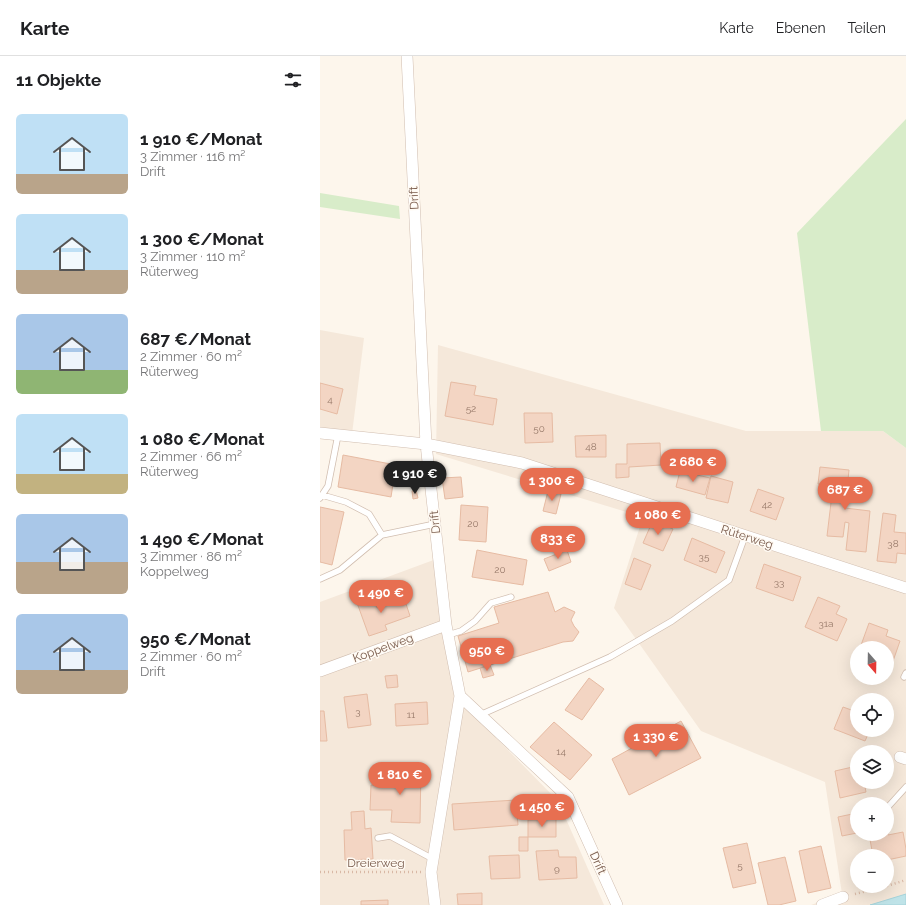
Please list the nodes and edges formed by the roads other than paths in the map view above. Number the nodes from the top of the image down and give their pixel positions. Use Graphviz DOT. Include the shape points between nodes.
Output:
graph roads {
  1 [pos="407,56"];
  2 [pos="320,433"];
  3 [pos="338,435"];
  4 [pos="426,444"];
  5 [pos="321,496"];
  6 [pos="435,524"];
  7 [pos="382,534"];
  8 [pos="745,536"];
  9 [pos="320,579"];
  10 [pos="906,588"];
  11 [pos="511,597"];
  12 [pos="447,630"];
  13 [pos="320,671"];
  14 [pos="460,696"];
  15 [pos="480,715"];
  16 [pos="906,787"];
  17 [pos="894,800"];
  18 [pos="378,838"];
  19 [pos="433,859"];
  20 [pos="843,897"];
  21 [pos="435,905"];
  22 [pos="617,905"];
  23 [pos="822,905"];
  1 -- 4 [label="street, Drift"];
  2 -- 3 [label="street, Rüterweg"];
  3 -- 4 [label="street, Rüterweg"];
  3 -- 5 [label="lane" via="328,486"];
  4 -- 6 [label="street, Drift"];
  4 -- 8 [label="street, Rüterweg" via="522,463"];
  5 -- 7 [label="lane" via="346,502 369,514"];
  6 -- 7 [label="lane"];
  6 -- 12 [label="street, Drift"];
  7 -- 9 [label="lane" via="340,570"];
  8 -- 10 [label="street, Rüterweg"];
  8 -- 15 [label="lane" via="729,580 672,621 610,657"];
  11 -- 12 [label="lane" via="491,603 475,621 461,631"];
  12 -- 13 [label="street, Koppelweg"];
  12 -- 14 [label="street, Drift"];
  14 -- 15 [label="street, Drift"];
  14 -- 19 [label="street"];
  15 -- 22 [label="street, Drift" via="568,797"];
  16 -- 17 [label="lane"];
  18 -- 19 [label="lane" via="390,836"];
  19 -- 21 [label="street" via="431,872"];
  20 -- 23 [label="street"];
}
